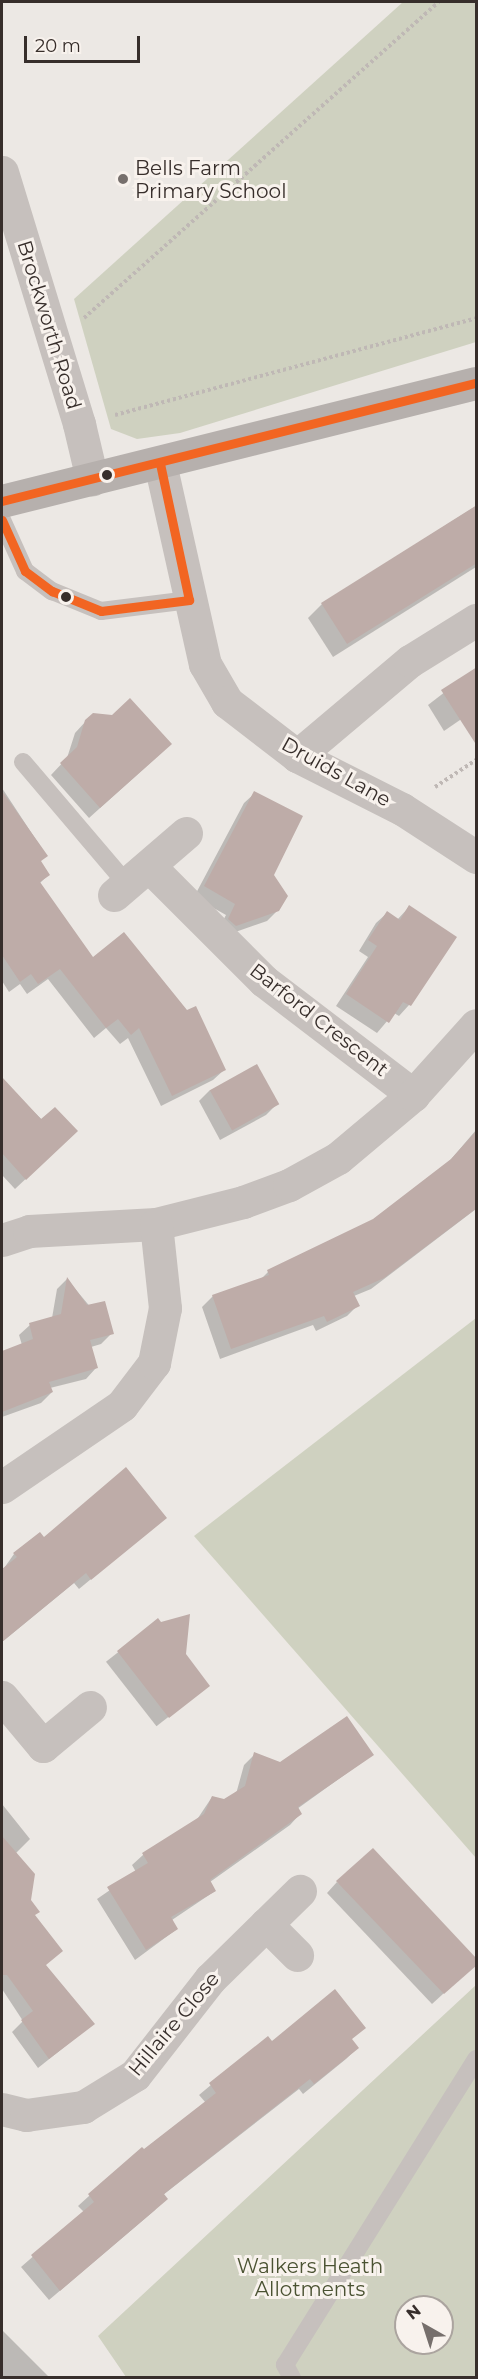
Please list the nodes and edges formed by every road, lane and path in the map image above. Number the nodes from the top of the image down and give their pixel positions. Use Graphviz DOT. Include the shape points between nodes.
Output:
graph roads {
  1 [pos="439,2"];
  2 [pos="2,172"];
  3 [pos="477,318"];
  4 [pos="54,344"];
  5 [pos="477,383"];
  6 [pos="79,424"];
  7 [pos="160,463"];
  8 [pos="92,479"];
  9 [pos="2,501"];
  10 [pos="2,520"];
  11 [pos="189,600"];
  12 [pos="477,620"];
  13 [pos="297,756"];
  14 [pos="477,760"];
  15 [pos="23,762"];
  16 [pos="402,809"];
  17 [pos="186,833"];
  18 [pos="477,857"];
  19 [pos="130,882"];
  20 [pos="477,1025"];
  21 [pos="413,1095"];
  22 [pos="156,1224"];
  23 [pos="2,1240"];
  24 [pos="2,1487"];
  25 [pos="2,1696"];
  26 [pos="90,1707"];
  27 [pos="300,1891"];
  28 [pos="266,1924"];
  29 [pos="297,1955"];
  30 [pos="477,2059"];
  31 [pos="2,2109"];
  32 [pos="292,2378"];
  1 -- 4 [label="path"];
  2 -- 4 [label="street, Brockworth Road"];
  3 -- 6 [label="path"];
  4 -- 6 [label="street, Brockworth Road"];
  5 -- 7 [label="street"];
  6 -- 8 [label="street, Brockworth Road"];
  7 -- 8 [label="street"];
  7 -- 11 [label="street, Druids Lane"];
  8 -- 9 [label="street"];
  10 -- 11 [label="lane" via="25,571 52,591 101,611"];
  11 -- 13 [label="street, Druids Lane" via="205,664 227,702"];
  12 -- 13 [label="street" via="410,661"];
  13 -- 16 [label="street, Druids Lane"];
  14 -- 16 [label="path"];
  15 -- 19 [label="lane"];
  16 -- 18 [label="street, Druids Lane"];
  17 -- 19 [label="street"];
  19 -- 21 [label="street, Barford Crescent"];
  20 -- 21 [label="street"];
  21 -- 22 [label="street" via="338,1158 289,1185 243,1202"];
  22 -- 23 [label="street" via="29,1232"];
  22 -- 24 [label="street" via="165,1308 154,1364 122,1405"];
  25 -- 26 [label="street" via="44,1746"];
  27 -- 28 [label="street, Hillaire Close"];
  28 -- 29 [label="street"];
  28 -- 31 [label="street, Hillaire Close" via="210,1980 135,2075 83,2107 26,2115"];
  30 -- 32 [label="lane" via="285,2366"];
}
